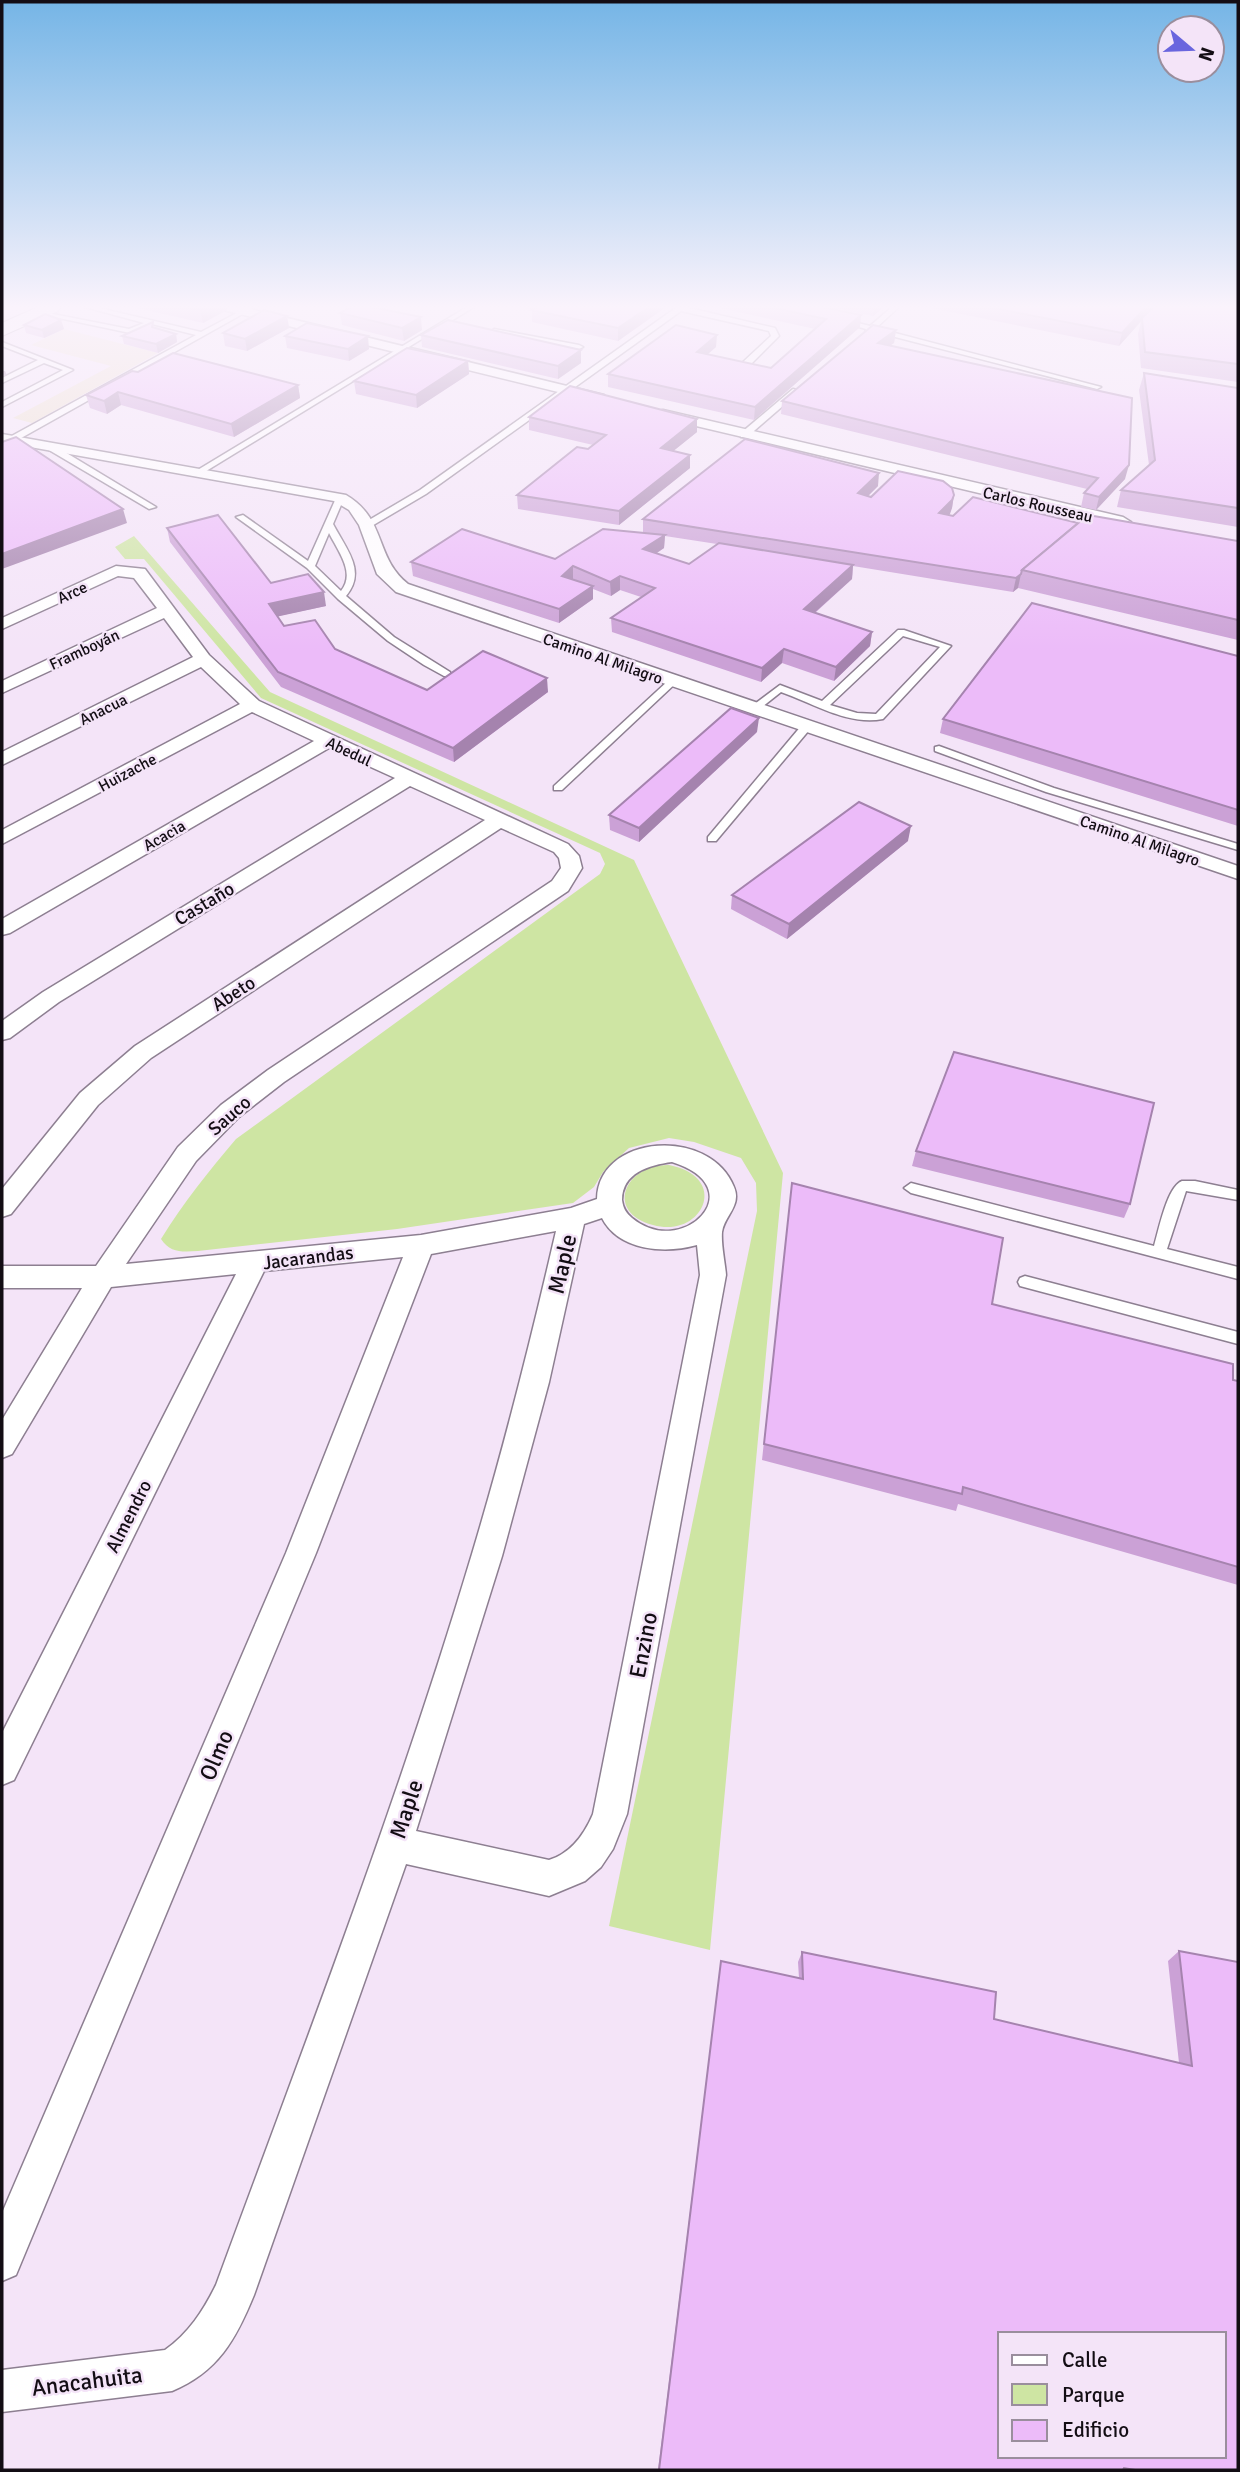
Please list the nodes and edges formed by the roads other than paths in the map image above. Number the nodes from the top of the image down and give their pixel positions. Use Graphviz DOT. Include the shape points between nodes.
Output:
graph roads {
  1 [pos="37,422"];
  2 [pos="281,422"];
  3 [pos="521,422"];
  4 [pos="694,422"];
  5 [pos="759,422"];
  6 [pos="744,435"];
  7 [pos="6,439"];
  8 [pos="52,448"];
  9 [pos="195,474"];
  10 [pos="340,498"];
  11 [pos="152,506"];
  12 [pos="240,517"];
  13 [pos="329,524"];
  14 [pos="1135,524"];
  15 [pos="367,525"];
  16 [pos="310,566"];
  17 [pos="142,576"];
  18 [pos="341,597"];
  19 [pos="167,610"];
  20 [pos="2,624"];
  21 [pos="204,659"];
  22 [pos="447,674"];
  23 [pos="672,682"];
  24 [pos="2,688"];
  25 [pos="251,705"];
  26 [pos="824,705"];
  27 [pos="753,709"];
  28 [pos="806,727"];
  29 [pos="327,741"];
  30 [pos="939,749"];
  31 [pos="2,759"];
  32 [pos="409,778"];
  33 [pos="558,788"];
  34 [pos="499,820"];
  35 [pos="2,838"];
  36 [pos="712,839"];
  37 [pos="1238,847"];
  38 [pos="1238,873"];
  39 [pos="560,886"];
  40 [pos="2,928"];
  41 [pos="2,1032"];
  42 [pos="911,1188"];
  43 [pos="1238,1195"];
  44 [pos="610,1205"];
  45 [pos="2,1207"];
  46 [pos="572,1218"];
  47 [pos="709,1228"];
  48 [pos="421,1245"];
  49 [pos="1159,1251"];
  50 [pos="255,1263"];
  51 [pos="1238,1272"];
  52 [pos="2,1277"];
  53 [pos="103,1277"];
  54 [pos="1025,1282"];
  55 [pos="1238,1338"];
  56 [pos="2,1445"];
  57 [pos="2,1768"];
  58 [pos="395,1844"];
  59 [pos="2,2261"];
  60 [pos="172,2370"];
  61 [pos="2,2391"];
  1 -- 7 [label="lane"];
  2 -- 9 [label="lane"];
  3 -- 15 [label="lane" via="423,492"];
  4 -- 6 [label="street, Carlos Rousseau"];
  5 -- 6 [label="lane"];
  6 -- 14 [label="street, Carlos Rousseau"];
  7 -- 8 [label="street"];
  8 -- 9 [label="street"];
  8 -- 11 [label="lane"];
  9 -- 10 [label="street"];
  10 -- 13 [label="lane"];
  10 -- 15 [label="street, Camino Al Milagro" via="355,507"];
  12 -- 16 [label="lane"];
  13 -- 16 [label="lane"];
  13 -- 18 [label="lane" via="353,572"];
  15 -- 23 [label="street, Camino Al Milagro" via="385,574 402,588"];
  16 -- 18 [label="lane"];
  17 -- 19 [label="street, Abedul"];
  17 -- 20 [label="street, Arce" via="116,571"];
  18 -- 22 [label="lane" via="383,635"];
  19 -- 21 [label="street, Abedul"];
  19 -- 24 [label="street, Framboyán"];
  21 -- 25 [label="street, Abedul"];
  21 -- 31 [label="street, Anacua"];
  23 -- 27 [label="street, Camino Al Milagro"];
  23 -- 33 [label="lane"];
  25 -- 29 [label="street, Abedul"];
  25 -- 35 [label="street, Huizache"];
  26 -- 26 [label="lane" via="863,718 878,717 946,646 901,632"];
  26 -- 27 [label="lane" via="780,688"];
  27 -- 28 [label="street, Camino Al Milagro"];
  28 -- 36 [label="lane"];
  28 -- 38 [label="street, Camino Al Milagro"];
  29 -- 32 [label="street, Abedul"];
  29 -- 40 [label="street, Acacia"];
  30 -- 37 [label="lane" via="1050,790"];
  32 -- 34 [label="street, Abedul"];
  32 -- 41 [label="street, Castaño" via="51,997"];
  34 -- 39 [label="street, Abedul" via="569,856 572,868"];
  34 -- 45 [label="street, Abeto" via="143,1052 89,1099"];
  39 -- 53 [label="street, Sauco" via="230,1111 187,1154"];
  42 -- 49 [label="lane"];
  43 -- 49 [label="lane" via="1182,1186"];
  44 -- 46 [label="street, Jacarandas"];
  44 -- 47 [label="street" via="625,1227 650,1239 682,1240"];
  44 -- 47 [label="street" via="614,1177 630,1162 660,1153 683,1154 712,1170 723,1186 722,1213"];
  46 -- 48 [label="street, Jacarandas"];
  46 -- 58 [label="street, Maple" via="535,1382 487,1556"];
  47 -- 58 [label="street, Enzino" via="713,1275 610,1814 601,1840 568,1873 549,1878"];
  48 -- 50 [label="street, Jacarandas"];
  48 -- 59 [label="street, Olmo" via="301,1553"];
  49 -- 51 [label="lane"];
  50 -- 53 [label="street, Jacarandas"];
  50 -- 57 [label="street, Almendro"];
  52 -- 53 [label="street, Jacarandas"];
  53 -- 56 [label="street, Sauco"];
  54 -- 55 [label="lane"];
  58 -- 60 [label="street, Maple" via="233,2295 198,2353"];
  60 -- 61 [label="street, Anacahuita"];
}
